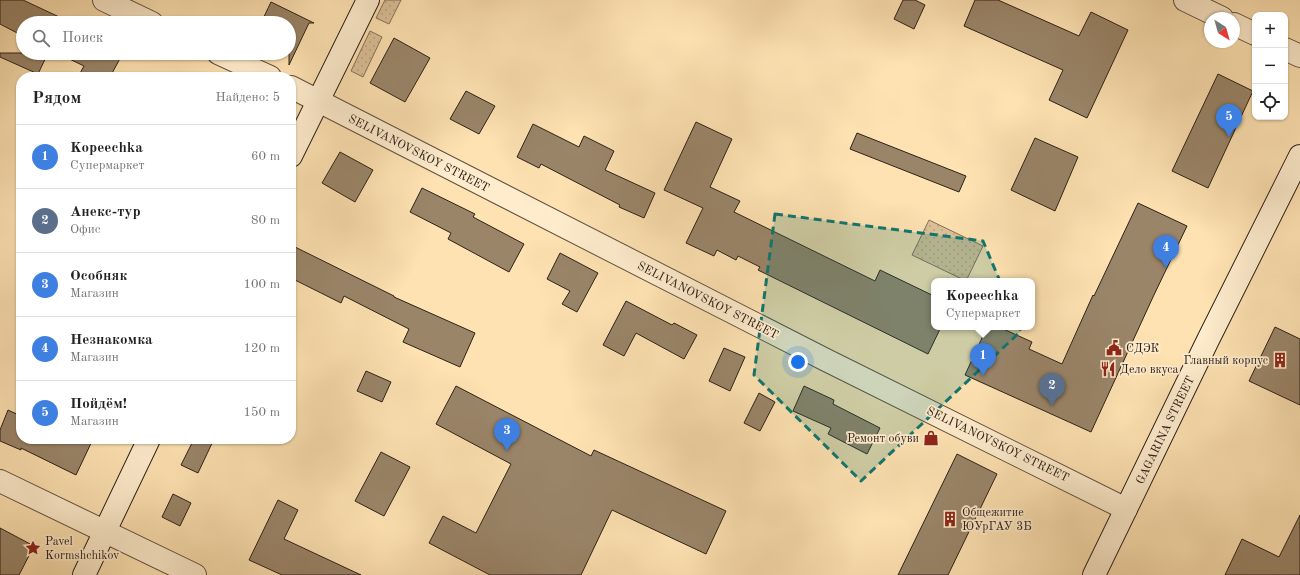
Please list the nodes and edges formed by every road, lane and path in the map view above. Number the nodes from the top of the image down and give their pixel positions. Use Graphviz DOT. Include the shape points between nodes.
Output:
graph roads {
  1 [pos="104,0"];
  2 [pos="368,0"];
  3 [pos="1185,0"];
  4 [pos="1210,12"];
  5 [pos="137,16"];
  6 [pos="1240,27"];
  7 [pos="1252,33"];
  8 [pos="1288,50"];
  9 [pos="1300,56"];
  10 [pos="233,60"];
  11 [pos="259,72"];
  12 [pos="296,90"];
  13 [pos="318,101"];
  14 [pos="296,146"];
  15 [pos="1300,156"];
  16 [pos="147,444"];
  17 [pos="0,481"];
  18 [pos="1126,509"];
  19 [pos="105,531"];
  20 [pos="84,575"];
  21 [pos="195,575"];
  22 [pos="1094,575"];
  1 -- 5 [label="street"];
  2 -- 13 [label="street"];
  3 -- 4 [label="street"];
  6 -- 7 [label="street"];
  8 -- 9 [label="street"];
  10 -- 11 [label="street"];
  12 -- 13 [label="street, SELIVANOVSKOY STREET"];
  13 -- 14 [label="street"];
  13 -- 18 [label="street, SELIVANOVSKOY STREET" via="826,360"];
  15 -- 18 [label="street, GAGARINA STREET"];
  16 -- 19 [label="street"];
  17 -- 19 [label="street"];
  18 -- 22 [label="street, GAGARINA STREET"];
  19 -- 20 [label="street"];
  19 -- 21 [label="street"];
}
